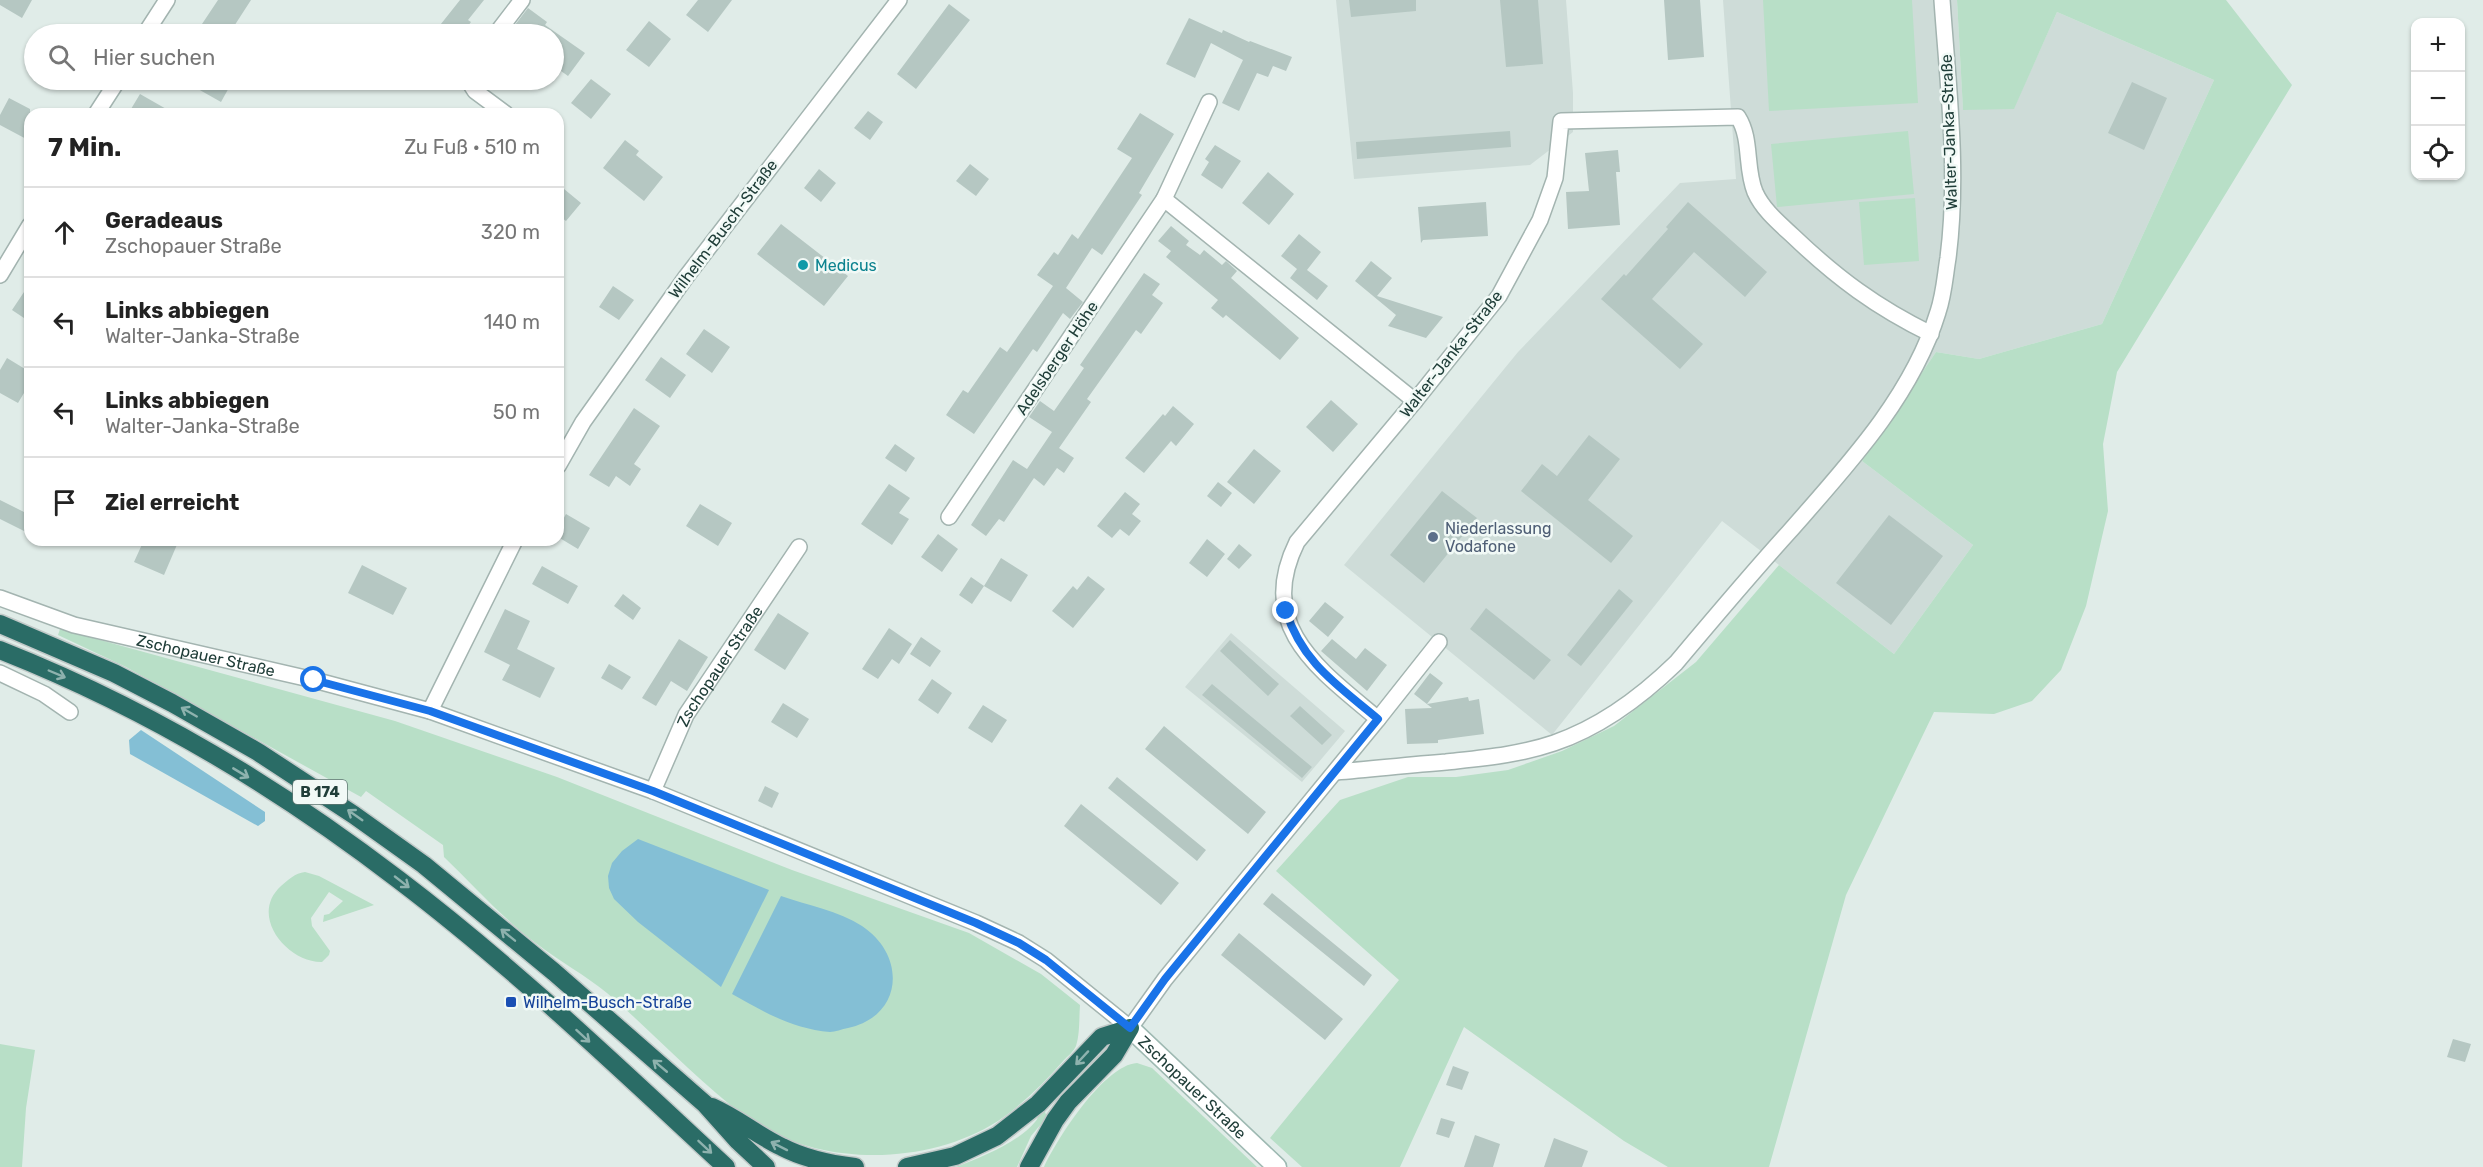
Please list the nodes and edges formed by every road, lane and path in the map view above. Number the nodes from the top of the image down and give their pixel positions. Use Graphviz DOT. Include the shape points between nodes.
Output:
graph roads {
  1 [pos="167,0"];
  2 [pos="522,0"];
  3 [pos="899,0"];
  4 [pos="1942,0"];
  5 [pos="151,24"];
  6 [pos="504,24"];
  7 [pos="112,90"];
  8 [pos="474,90"];
  9 [pos="1209,102"];
  10 [pos="100,108"];
  11 [pos="498,108"];
  12 [pos="1164,199"];
  13 [pos="24,235"];
  14 [pos="0,275"];
  15 [pos="1931,333"];
  16 [pos="1415,401"];
  17 [pos="564,455"];
  18 [pos="949,517"];
  19 [pos="512,546"];
  20 [pos="799,547"];
  21 [pos="0,598"];
  22 [pos="0,624"];
  23 [pos="1439,642"];
  24 [pos="0,650"];
  25 [pos="0,673"];
  26 [pos="430,711"];
  27 [pos="70,712"];
  28 [pos="1378,719"];
  29 [pos="1336,772"];
  30 [pos="653,791"];
  31 [pos="1130,1028"];
  32 [pos="705,1104"];
  33 [pos="726,1167"];
  34 [pos="766,1167"];
  35 [pos="855,1167"];
  36 [pos="906,1167"];
  37 [pos="1029,1167"];
  38 [pos="1277,1167"];
  1 -- 5 [label="street"];
  2 -- 6 [label="street"];
  3 -- 17 [label="street, Wilhelm-Busch-Straße" via="686,276 583,422"];
  4 -- 15 [label="street, Walter-Janka-Straße" via="1954,202 1943,292"];
  7 -- 10 [label="street"];
  8 -- 11 [label="street"];
  9 -- 12 [label="street, Adelsberger Höhe"];
  12 -- 16 [label="street"];
  12 -- 18 [label="street, Adelsberger Höhe"];
  13 -- 14 [label="street"];
  15 -- 16 [label="street, Walter-Janka-Straße" via="1891,314 1850,286 1773,217 1755,193 1749,175 1744,126 1738,117 1561,121 1555,178 1540,220 1499,296"];
  15 -- 29 [label="street, Walter-Janka-Straße" via="1908,379 1861,448 1676,663 1635,698 1587,729 1529,750"];
  16 -- 28 [label="street, Walter-Janka-Straße" via="1297,542 1287,561 1283,591 1298,643 1309,658"];
  19 -- 26 [label="street"];
  20 -- 30 [label="street, Zschopauer Straße" via="686,715"];
  21 -- 26 [label="street, Zschopauer Straße" via="74,625"];
  32 -- 22 [label="highway, B 174, one-way" via="554,972 424,865 354,815 258,752 172,703 114,673"];
  23 -- 28 [label="street"];
  24 -- 33 [label="highway, B 174, one-way" via="74,681 160,725 347,842 456,925 540,997"];
  25 -- 27 [label="street" via="44,694"];
  26 -- 30 [label="street, Zschopauer Straße"];
  28 -- 29 [label="street"];
  29 -- 31 [label="street" via="1165,979"];
  30 -- 31 [label="street, Zschopauer Straße" via="1019,943 1071,978"];
  31 -- 36 [label="highway, one-way" via="1102,1037 1038,1104 997,1136 955,1156"];
  31 -- 37 [label="highway" via="1114,1055 1068,1102"];
  31 -- 38 [label="street, Zschopauer Straße"];
  32 -- 34 [label="highway, B 174"];
  35 -- 32 [label="highway, one-way" via="819,1161 783,1148 736,1118"];
}
